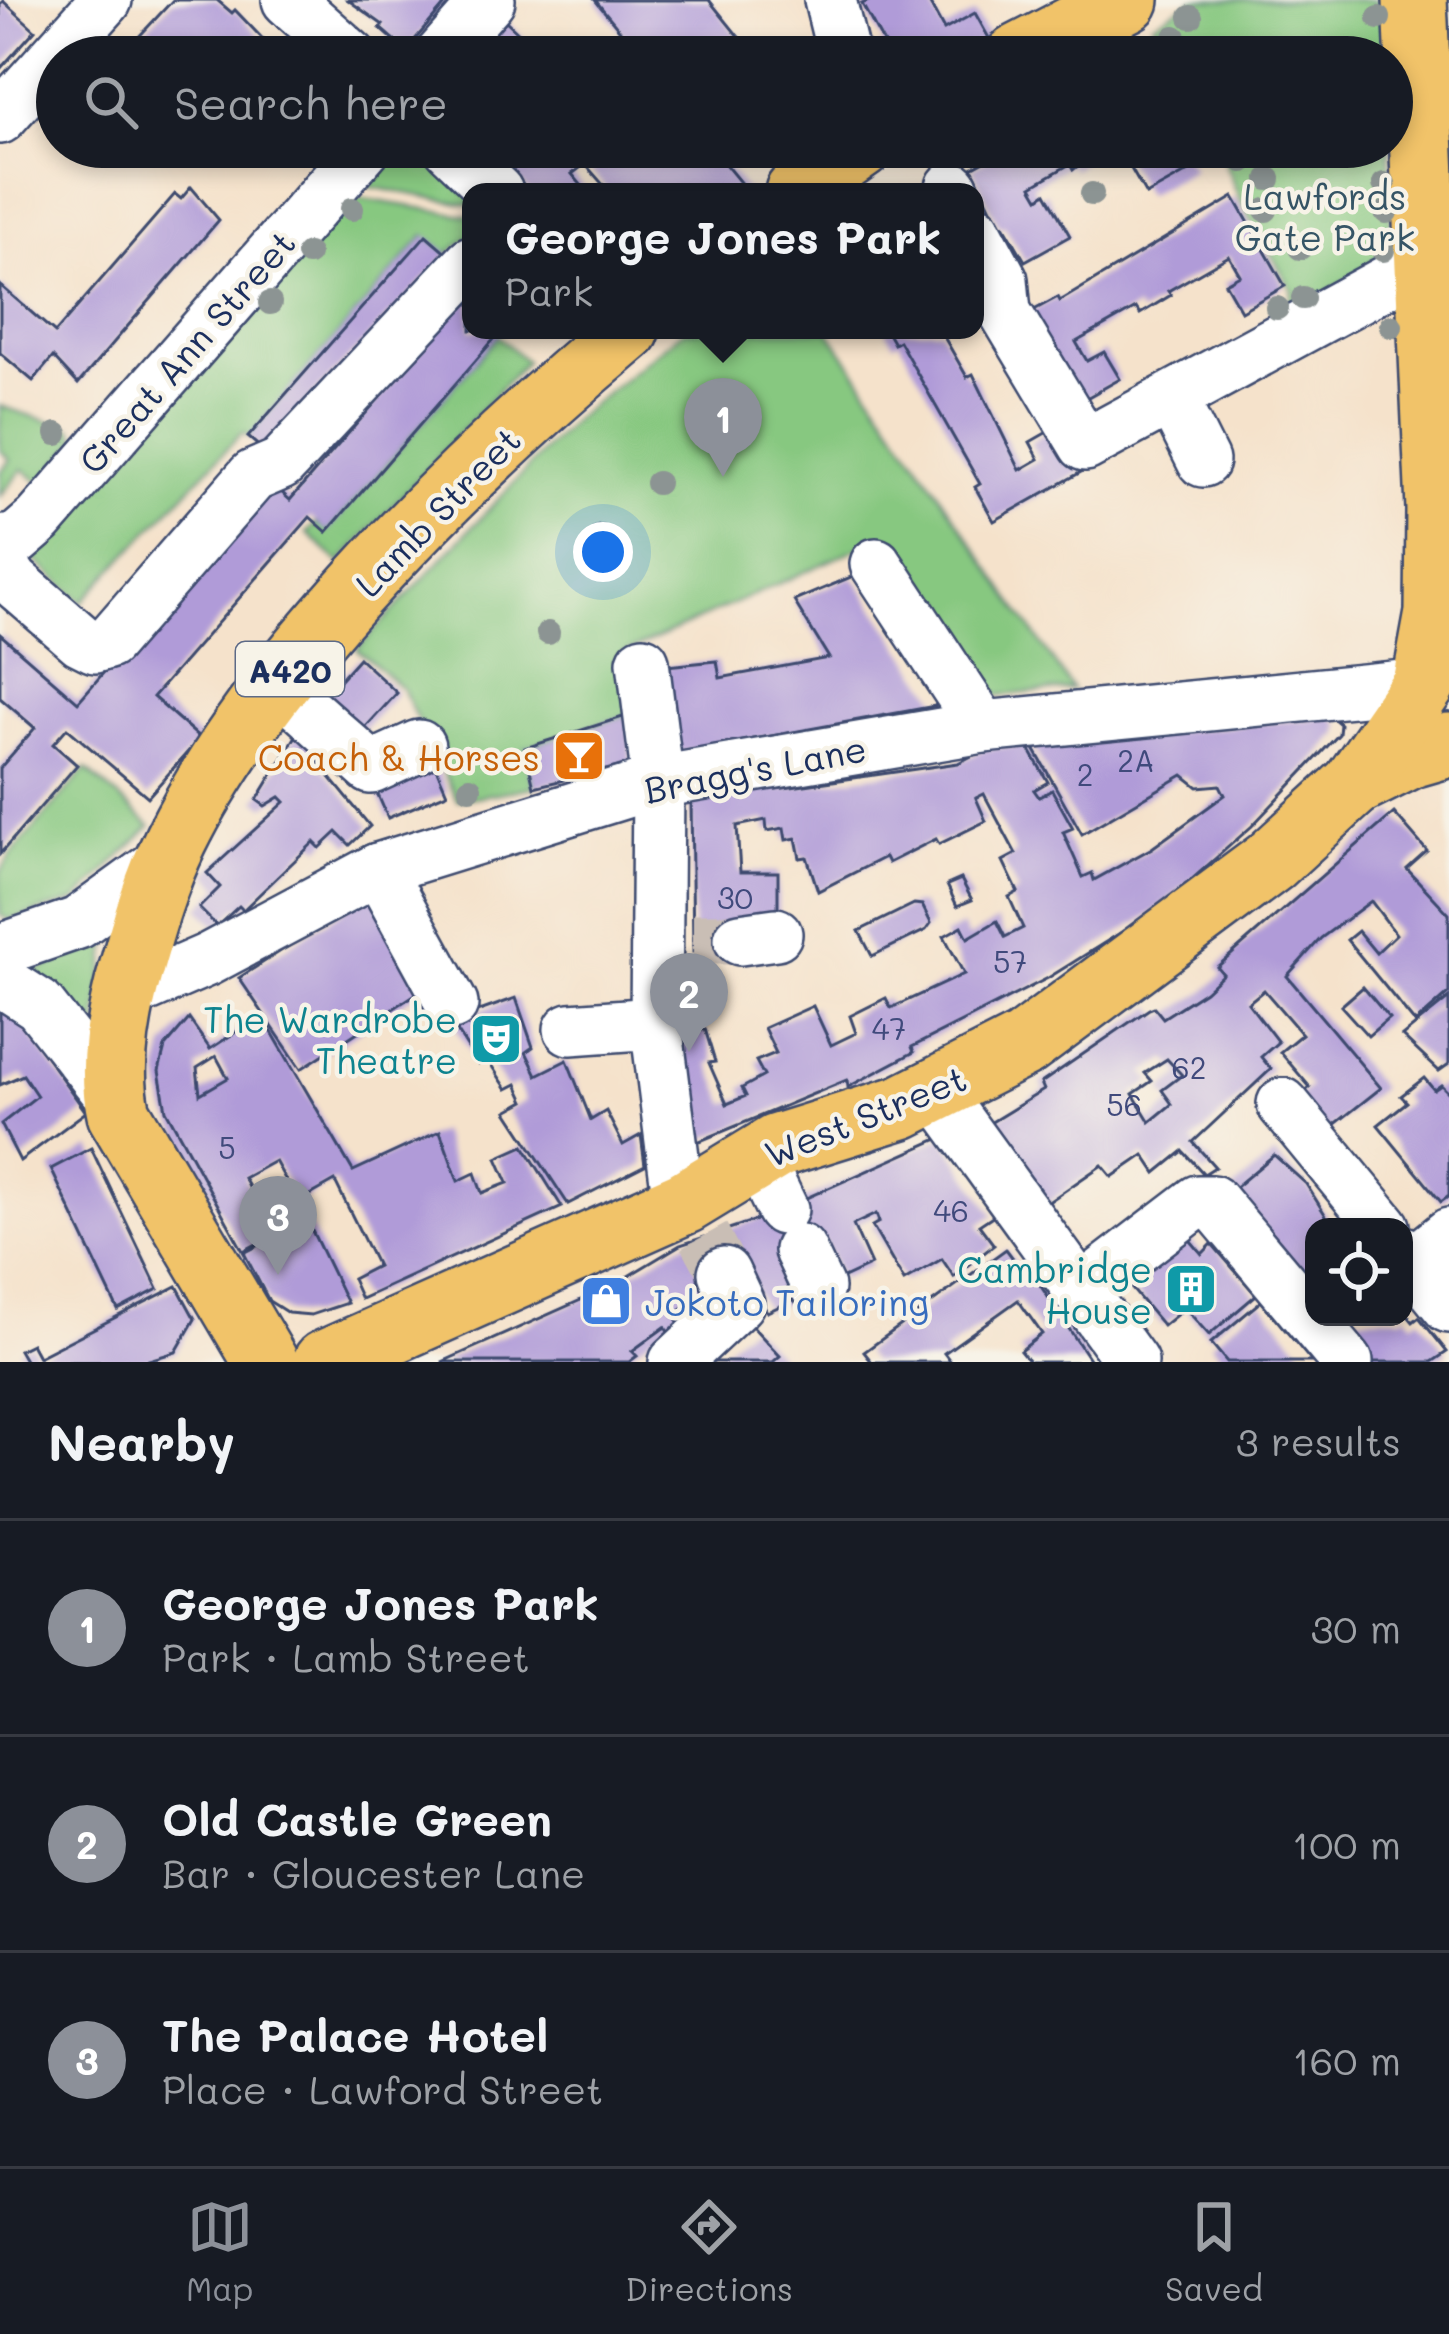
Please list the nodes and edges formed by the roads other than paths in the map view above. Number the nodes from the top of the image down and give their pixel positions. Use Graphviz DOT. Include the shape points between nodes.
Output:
graph roads {
  1 [pos="106,0"];
  2 [pos="288,0"];
  3 [pos="489,0"];
  4 [pos="830,0"];
  5 [pos="1127,0"];
  6 [pos="1415,0"];
  7 [pos="74,36"];
  8 [pos="328,36"];
  9 [pos="458,36"];
  10 [pos="839,36"];
  11 [pos="1058,36"];
  12 [pos="36,78"];
  13 [pos="0,118"];
  14 [pos="346,168"];
  15 [pos="984,247"];
  16 [pos="1427,260"];
  17 [pos="462,272"];
  18 [pos="618,339"];
  19 [pos="1173,401"];
  20 [pos="1442,440"];
  21 [pos="1203,461"];
  22 [pos="1443,517"];
  23 [pos="0,542"];
  24 [pos="0,561"];
  25 [pos="876,564"];
  26 [pos="643,662"];
  27 [pos="1424,684"];
  28 [pos="278,685"];
  29 [pos="982,727"];
  30 [pos="1449,745"];
  31 [pos="419,746"];
  32 [pos="658,782"];
  33 [pos="1354,785"];
  34 [pos="169,856"];
  35 [pos="378,869"];
  36 [pos="1,956"];
  37 [pos="124,996"];
  38 [pos="452,1004"];
  39 [pos="656,1023"];
  40 [pos="569,1029"];
  41 [pos="919,1100"];
  42 [pos="117,1104"];
  43 [pos="1283,1104"];
  44 [pos="1388,1218"];
  45 [pos="761,1220"];
  46 [pos="1413,1246"];
  47 [pos="724,1273"];
  48 [pos="1079,1292"];
  49 [pos="1449,1306"];
  50 [pos="243,1350"];
  51 [pos="358,1355"];
  52 [pos="675,1362"];
  53 [pos="1132,1362"];
  54 [pos="1348,1362"];
  1 -- 7 [label="street"];
  2 -- 8 [label="street"];
  3 -- 9 [label="street"];
  4 -- 10 [label="street"];
  5 -- 11 [label="main road"];
  6 -- 16 [label="main road"];
  12 -- 13 [label="street"];
  14 -- 23 [label="street, Great Ann Street" via="38,520"];
  15 -- 19 [label="street" via="1002,280 1005,312 1085,445"];
  16 -- 19 [label="street"];
  16 -- 20 [label="main road"];
  17 -- 24 [label="street" via="281,464 253,476 108,643 81,640"];
  18 -- 28 [label="main road, Lamb Street / A420" via="474,468"];
  19 -- 21 [label="street"];
  20 -- 22 [label="main road"];
  22 -- 27 [label="main road"];
  25 -- 29 [label="street"];
  26 -- 32 [label="street"];
  27 -- 29 [label="street, Bragg's Lane"];
  27 -- 33 [label="main road"];
  28 -- 31 [label="street" via="371,768"];
  28 -- 34 [label="main road, Lamb Street / A420"];
  29 -- 32 [label="street, Bragg's Lane"];
  30 -- 33 [label="main road"];
  32 -- 35 [label="street, Bragg's Lane"];
  32 -- 39 [label="street" via="715,938"];
  33 -- 41 [label="main road, West Street" via="1144,961 1024,1046"];
  34 -- 36 [label="street" via="78,922"];
  34 -- 37 [label="main road, Lamb Street / A420"];
  35 -- 37 [label="street, Bragg's Lane"];
  35 -- 38 [label="street"];
  36 -- 42 [label="street"];
  37 -- 42 [label="main road, Lamb Street / A420"];
  39 -- 40 [label="street"];
  39 -- 45 [label="street"];
  41 -- 45 [label="main road, West Street"];
  41 -- 48 [label="street"];
  42 -- 50 [label="main road, A420"];
  43 -- 44 [label="street"];
  45 -- 51 [label="main road"];
  46 -- 49 [label="street"];
  47 -- 52 [label="street" via="738,1303"];
  48 -- 53 [label="street"];
  48 -- 54 [label="street" via="1198,1201 1212,1201"];
}
